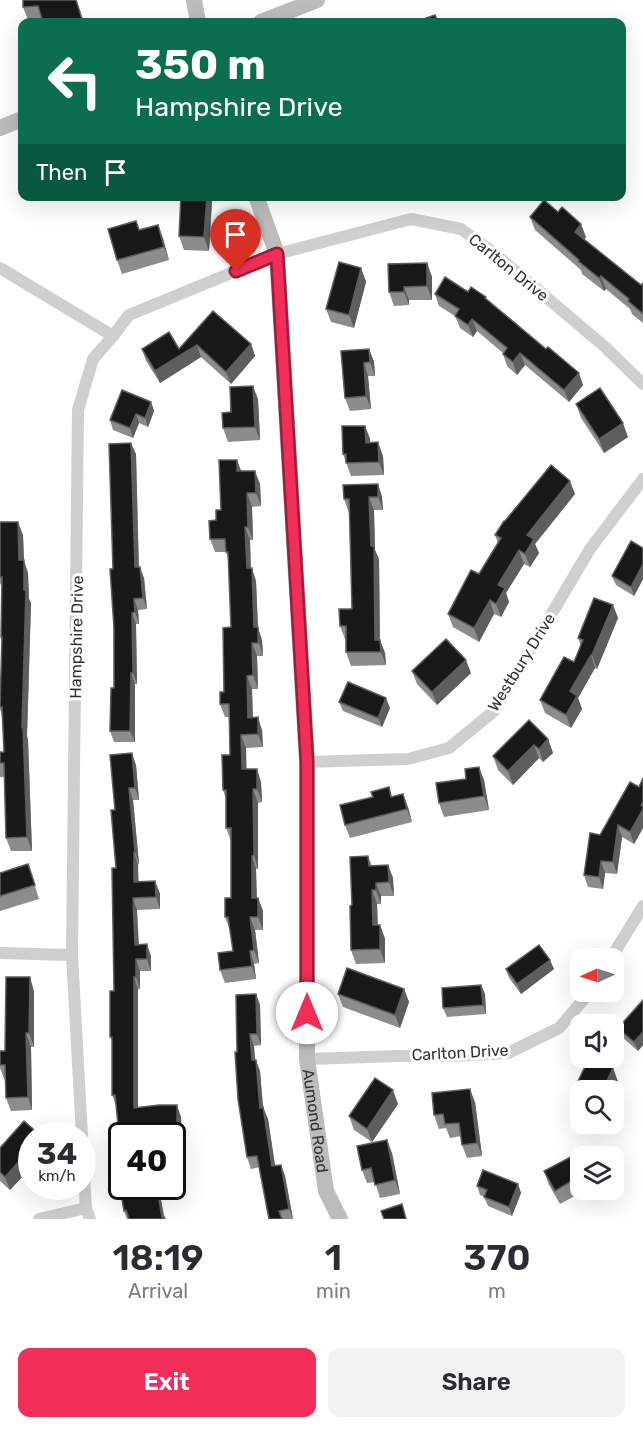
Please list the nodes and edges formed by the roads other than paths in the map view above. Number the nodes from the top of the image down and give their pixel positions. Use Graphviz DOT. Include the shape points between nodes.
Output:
graph roads {
  1 [pos="194,0"];
  2 [pos="317,0"];
  3 [pos="197,18"];
  4 [pos="271,18"];
  5 [pos="18,121"];
  6 [pos="0,128"];
  7 [pos="258,201"];
  8 [pos="277,254"];
  9 [pos="0,268"];
  10 [pos="112,336"];
  11 [pos="643,384"];
  12 [pos="643,479"];
  13 [pos="307,762"];
  14 [pos="643,906"];
  15 [pos="617,948"];
  16 [pos="0,953"];
  17 [pos="72,955"];
  18 [pos="581,1002"];
  19 [pos="307,1059"];
  20 [pos="81,1122"];
  21 [pos="88,1213"];
  22 [pos="39,1219"];
  23 [pos="340,1219"];
  1 -- 3 [label="street"];
  2 -- 4 [label="street"];
  5 -- 6 [label="street"];
  7 -- 8 [label="street, Aumond Road"];
  8 -- 10 [label="street, Hampshire Drive" via="129,315"];
  8 -- 11 [label="street, Carlton Drive" via="411,219 461,229 588,333"];
  8 -- 13 [label="street, Aumond Road"];
  9 -- 10 [label="street"];
  10 -- 17 [label="street, Hampshire Drive" via="93,358 78,410"];
  12 -- 13 [label="street, Westbury Drive" via="590,549 494,711 449,748 408,759"];
  13 -- 19 [label="street, Aumond Road"];
  14 -- 15 [label="street"];
  16 -- 17 [label="street"];
  17 -- 20 [label="street, Hampshire Drive"];
  18 -- 19 [label="street, Carlton Drive" via="559,1028 508,1053"];
  19 -- 23 [label="street, Aumond Road" via="326,1191"];
  21 -- 22 [label="street"];
}
